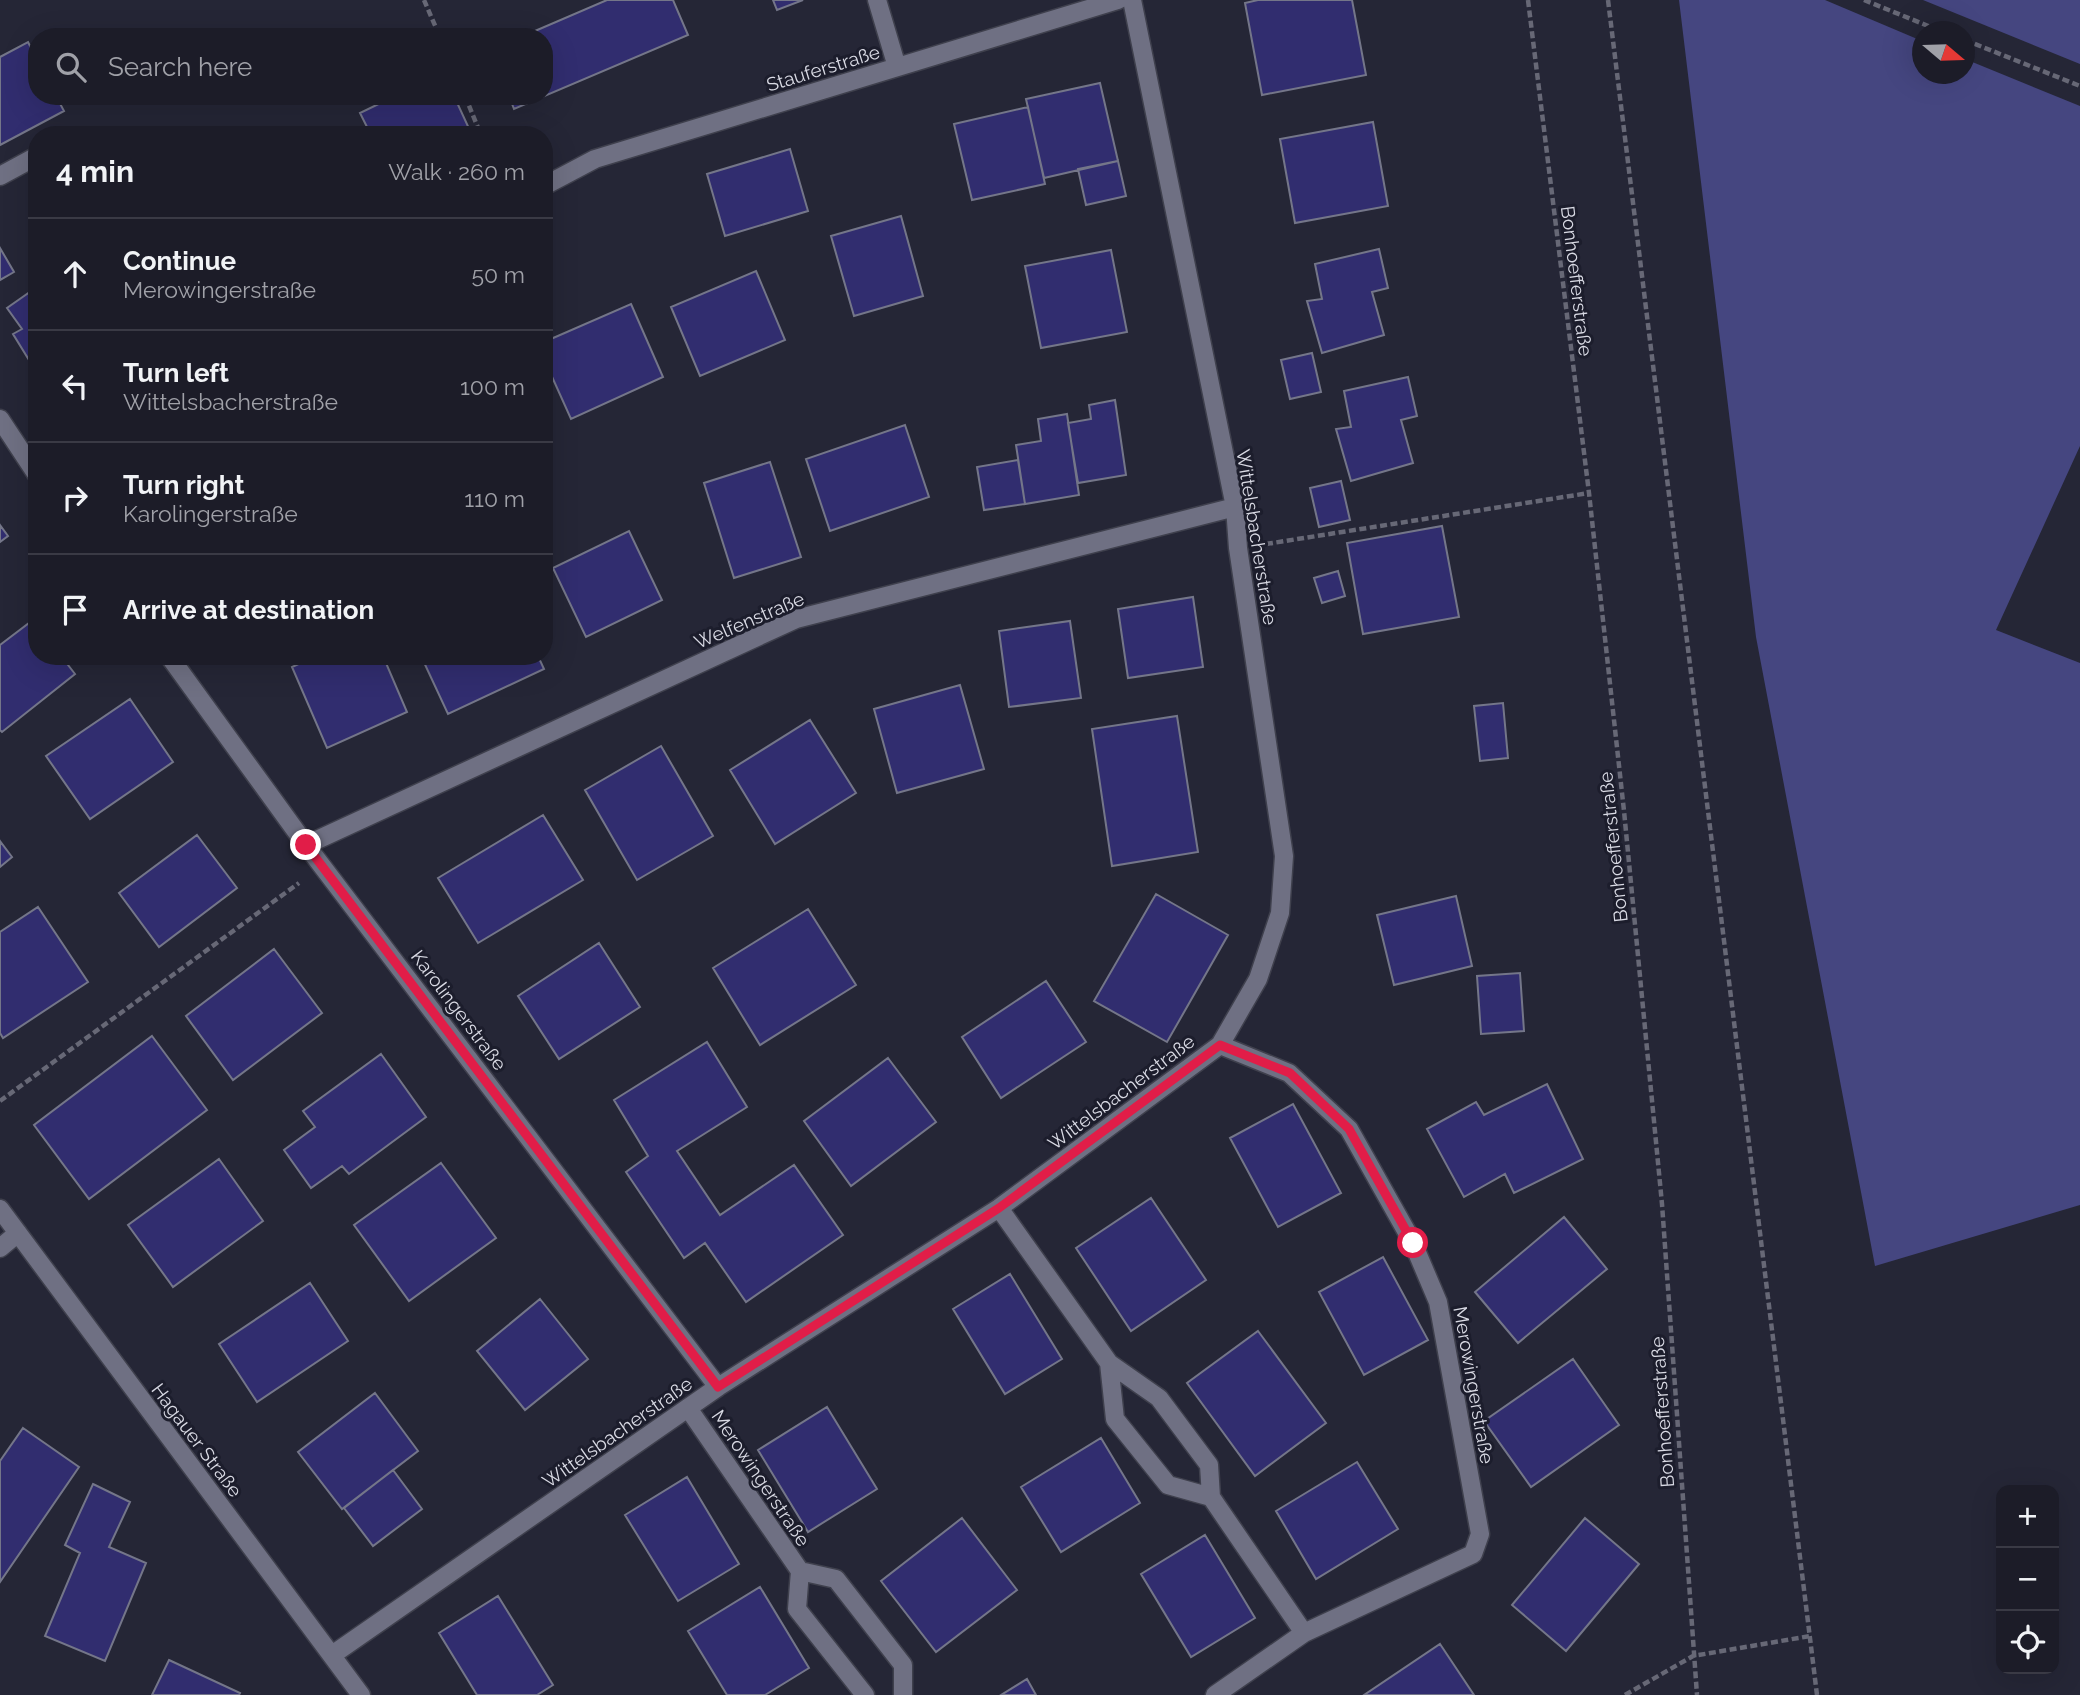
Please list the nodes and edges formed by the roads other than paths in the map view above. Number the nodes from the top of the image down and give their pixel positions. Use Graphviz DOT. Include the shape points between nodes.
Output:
graph roads {
  1 [pos="877,0"];
  2 [pos="1118,0"];
  3 [pos="1132,0"];
  4 [pos="897,67"];
  5 [pos="28,161"];
  6 [pos="0,176"];
  7 [pos="553,181"];
  8 [pos="0,419"];
  9 [pos="28,459"];
  10 [pos="1235,507"];
  11 [pos="176,665"];
  12 [pos="306,845"];
  13 [pos="1220,1045"];
  14 [pos="999,1208"];
  15 [pos="0,1209"];
  16 [pos="18,1233"];
  17 [pos="0,1248"];
  18 [pos="1109,1363"];
  19 [pos="718,1387"];
  20 [pos="688,1408"];
  21 [pos="1211,1497"];
  22 [pos="800,1571"];
  23 [pos="1304,1633"];
  24 [pos="332,1654"];
  25 [pos="361,1695"];
  26 [pos="865,1695"];
  27 [pos="903,1695"];
  28 [pos="1215,1695"];
  1 -- 4 [label="street"];
  2 -- 4 [label="street, Stauferstraße"];
  3 -- 10 [label="street, Wittelsbacherstraße"];
  4 -- 7 [label="street, Stauferstraße" via="595,159"];
  5 -- 6 [label="street"];
  8 -- 9 [label="street"];
  10 -- 12 [label="street, Welfenstraße" via="796,619"];
  10 -- 13 [label="street, Wittelsbacherstraße" via="1284,856 1280,913 1258,979"];
  11 -- 12 [label="street, Karolingerstraße"];
  12 -- 19 [label="street, Karolingerstraße"];
  13 -- 14 [label="street, Wittelsbacherstraße"];
  13 -- 23 [label="street, Merowingerstraße" via="1290,1073 1349,1129 1413,1243 1438,1301 1480,1534 1473,1554"];
  14 -- 18 [label="street"];
  14 -- 19 [label="street, Wittelsbacherstraße"];
  15 -- 16 [label="street, Hagauer Straße"];
  16 -- 17 [label="street"];
  16 -- 24 [label="street, Hagauer Straße"];
  18 -- 21 [label="street" via="1159,1398 1209,1465"];
  18 -- 21 [label="street" via="1115,1419 1168,1485"];
  19 -- 20 [label="street, Wittelsbacherstraße"];
  20 -- 22 [label="street, Merowingerstraße"];
  20 -- 24 [label="street, Wittelsbacherstraße"];
  21 -- 23 [label="street"];
  22 -- 26 [label="street, Merowingerstraße" via="797,1609"];
  22 -- 27 [label="street, Merowingerstraße" via="836,1579 903,1665"];
  23 -- 28 [label="street, Merowingerstraße"];
  24 -- 25 [label="street, Hagauer Straße"];
}
